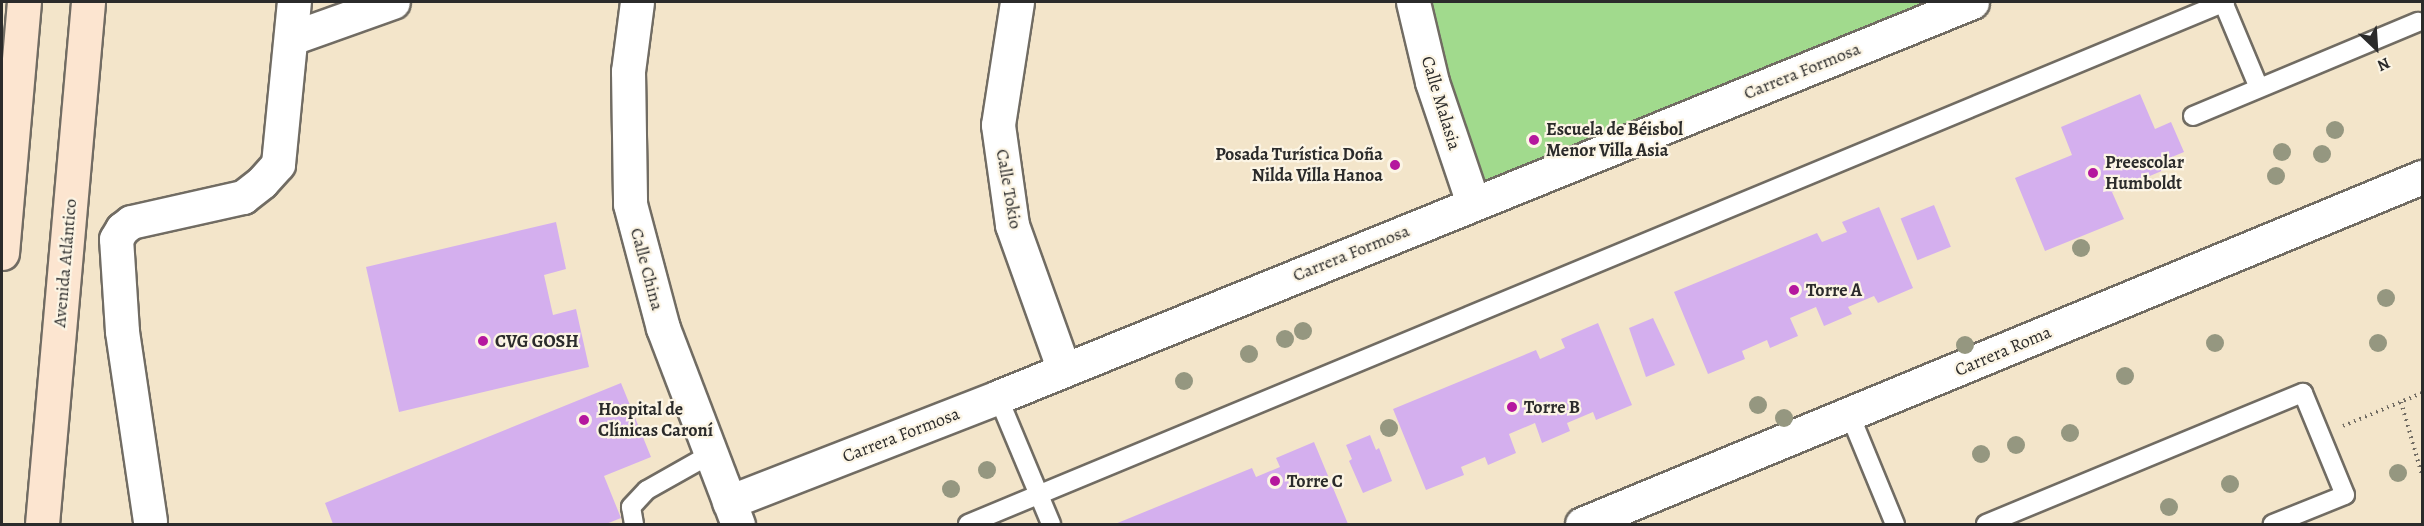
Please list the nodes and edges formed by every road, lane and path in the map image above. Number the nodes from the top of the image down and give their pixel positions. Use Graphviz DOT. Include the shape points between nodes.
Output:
graph roads {
  1 [pos="24,2"];
  2 [pos="88,2"];
  3 [pos="294,2"];
  4 [pos="393,2"];
  5 [pos="637,2"];
  6 [pos="1017,2"];
  7 [pos="1413,2"];
  8 [pos="1972,2"];
  9 [pos="2224,2"];
  10 [pos="2418,22"];
  11 [pos="292,38"];
  12 [pos="2259,88"];
  13 [pos="2193,116"];
  14 [pos="2422,177"];
  15 [pos="1473,203"];
  16 [pos="2,253"];
  17 [pos="1064,370"];
  18 [pos="2422,393"];
  19 [pos="998,397"];
  20 [pos="2401,402"];
  21 [pos="1850,415"];
  22 [pos="2320,435"];
  23 [pos="709,455"];
  24 [pos="2422,475"];
  25 [pos="1039,495"];
  26 [pos="734,514"];
  27 [pos="150,521"];
  28 [pos="42,525"];
  29 [pos="634,525"];
  30 [pos="968,525"];
  31 [pos="1051,525"];
  32 [pos="1582,525"];
  33 [pos="1895,525"];
  34 [pos="1986,525"];
  35 [pos="2273,525"];
  1 -- 16 [label="main road"];
  2 -- 28 [label="main road, Avenida Atlántico"];
  3 -- 11 [label="street"];
  4 -- 11 [label="street"];
  5 -- 23 [label="street, Calle China" via="628,71 630,204 663,328"];
  6 -- 17 [label="street, Calle Tokio" via="998,125 1012,225"];
  7 -- 15 [label="street, Calle Malasia" via="1432,82"];
  8 -- 15 [label="street, Carrera Formosa"];
  9 -- 12 [label="lane"];
  9 -- 25 [label="lane"];
  10 -- 12 [label="lane"];
  11 -- 27 [label="street" via="278,164 268,176 243,197 131,222 116,239 122,331"];
  12 -- 13 [label="lane"];
  14 -- 21 [label="street, Carrera Roma"];
  15 -- 17 [label="street, Carrera Formosa"];
  17 -- 19 [label="street, Carrera Formosa"];
  18 -- 20 [label="path"];
  19 -- 25 [label="lane"];
  19 -- 26 [label="street, Carrera Formosa"];
  20 -- 22 [label="path"];
  20 -- 24 [label="path"];
  21 -- 32 [label="street, Carrera Roma"];
  21 -- 33 [label="lane"];
  22 -- 34 [label="lane" via="2302,393"];
  22 -- 35 [label="lane" via="2345,495"];
  23 -- 26 [label="street, Calle China"];
  23 -- 29 [label="lane" via="647,490 631,507"];
  25 -- 30 [label="lane"];
  25 -- 31 [label="lane"];
}
